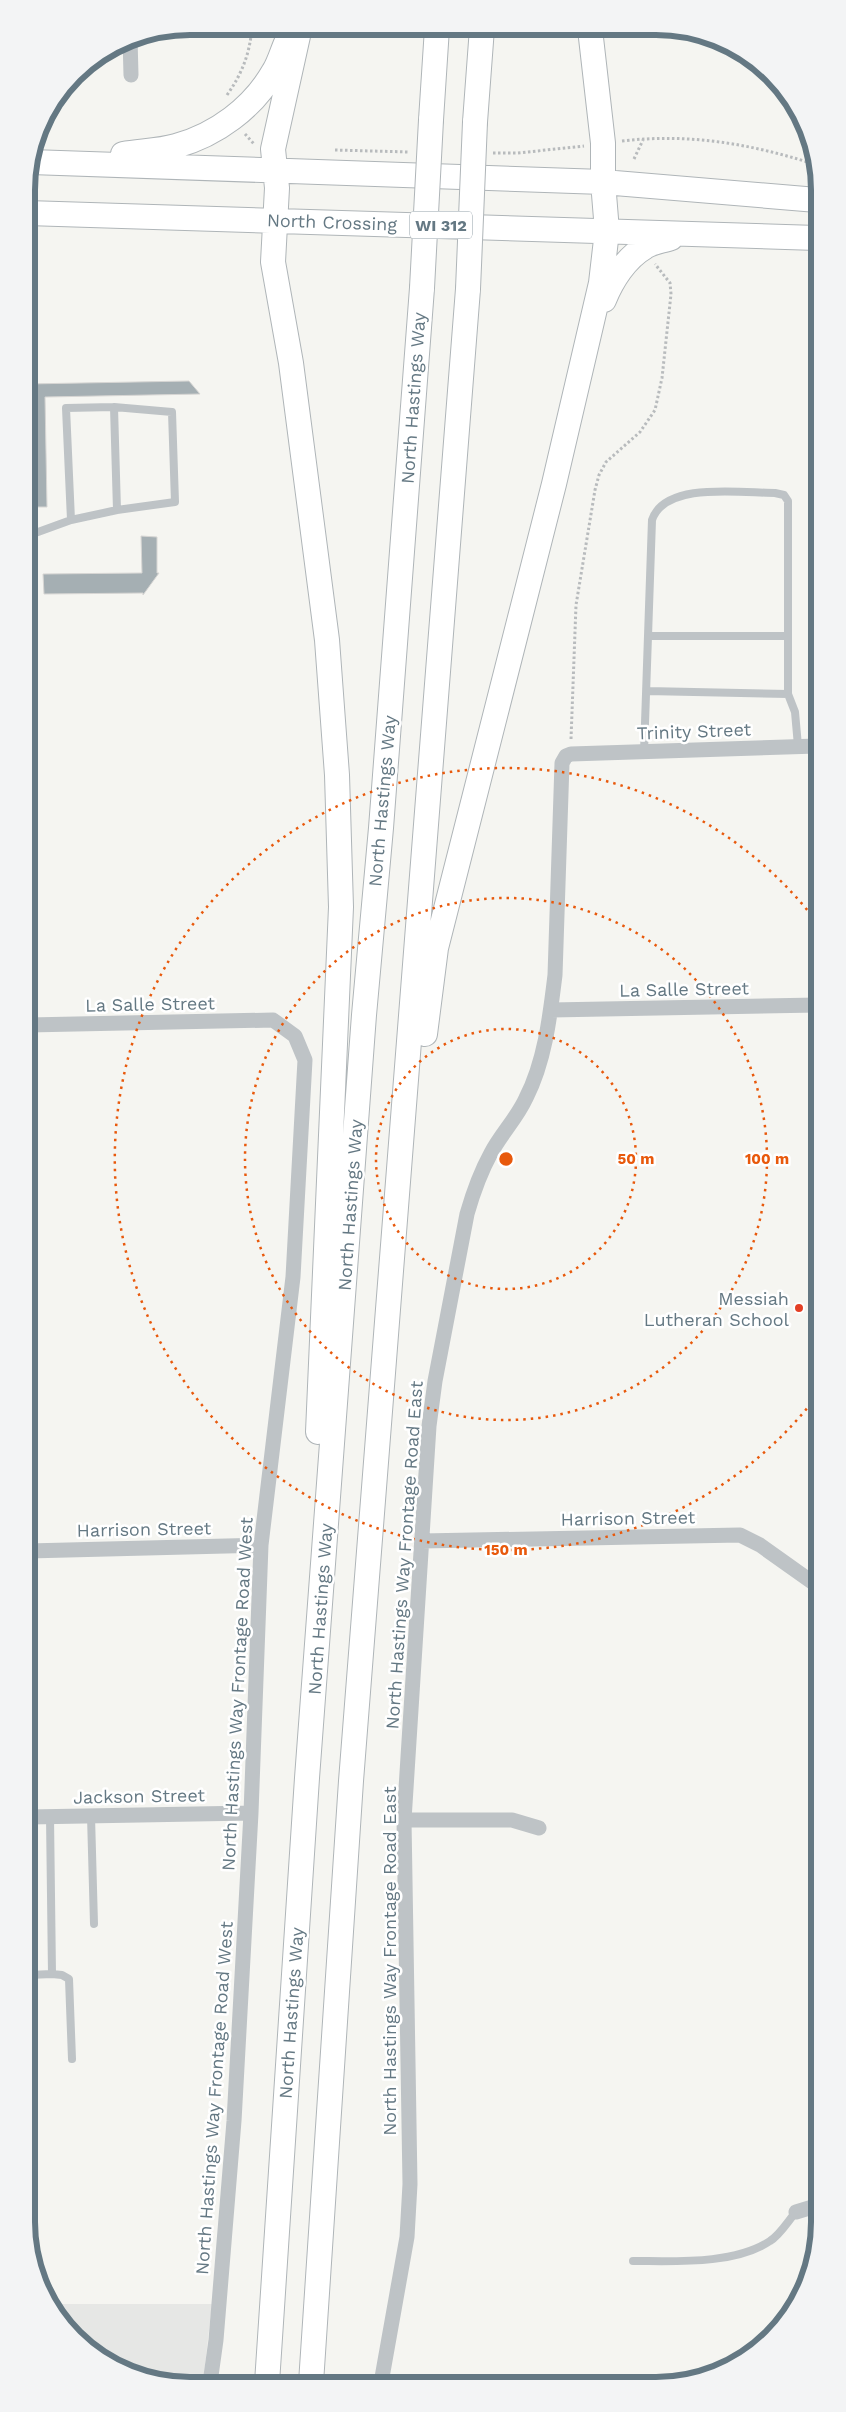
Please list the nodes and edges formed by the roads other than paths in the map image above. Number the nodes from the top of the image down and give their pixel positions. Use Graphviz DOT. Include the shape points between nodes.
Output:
graph roads {
  1 [pos="288,35"];
  2 [pos="298,35"];
  3 [pos="437,35"];
  4 [pos="482,35"];
  5 [pos="591,35"];
  6 [pos="130,47"];
  7 [pos="132,75"];
  8 [pos="38,162"];
  9 [pos="70,163"];
  10 [pos="276,170"];
  11 [pos="603,182"];
  12 [pos="811,199"];
  13 [pos="35,213"];
  14 [pos="276,220"];
  15 [pos="607,231"];
  16 [pos="687,234"];
  17 [pos="811,238"];
  18 [pos="585,348"];
  19 [pos="114,407"];
  20 [pos="117,510"];
  21 [pos="71,520"];
  22 [pos="35,533"];
  23 [pos="648,636"];
  24 [pos="788,636"];
  25 [pos="647,691"];
  26 [pos="788,694"];
  27 [pos="798,746"];
  28 [pos="811,746"];
  29 [pos="644,752"];
  30 [pos="571,754"];
  31 [pos="811,1005"];
  32 [pos="551,1010"];
  33 [pos="273,1020"];
  34 [pos="35,1025"];
  35 [pos="381,1386"];
  36 [pos="422,1541"];
  37 [pos="261,1545"];
  38 [pos="35,1551"];
  39 [pos="811,1582"];
  40 [pos="307,1778"];
  41 [pos="251,1813"];
  42 [pos="91,1816"];
  43 [pos="35,1817"];
  44 [pos="50,1817"];
  45 [pos="404,1820"];
  46 [pos="539,1828"];
  47 [pos="94,1924"];
  48 [pos="52,1974"];
  49 [pos="35,1975"];
  50 [pos="72,2059"];
  51 [pos="811,2207"];
  52 [pos="796,2212"];
  53 [pos="633,2260"];
  54 [pos="211,2377"];
  55 [pos="267,2377"];
  56 [pos="311,2377"];
  57 [pos="382,2377"];
  1 -- 9 [label="main road" via="275,71 256,96 233,119 205,136 175,147"];
  2 -- 10 [label="main road" via="274,142"];
  3 -- 40 [label="main road, North Hastings Way, bridge" via="422,288"];
  4 -- 35 [label="main road, bridge" via="468,289 447,574"];
  5 -- 11 [label="main road" via="603,143"];
  6 -- 7 [label="street"];
  8 -- 9 [label="main road"];
  9 -- 10 [label="main road"];
  10 -- 11 [label="main road"];
  10 -- 14 [label="main road"];
  11 -- 12 [label="main road"];
  11 -- 15 [label="main road"];
  13 -- 14 [label="main road, North Crossing / WI 312"];
  14 -- 15 [label="main road, North Crossing / WI 312"];
  14 -- 40 [label="main road" via="273,262 291,364 327,640 338,774 341,907"];
  15 -- 16 [label="main road, North Crossing / WI 312"];
  15 -- 18 [label="main road" via="601,283"];
  16 -- 17 [label="main road, North Crossing / WI 312"];
  16 -- 18 [label="main road" via="646,246 620,270"];
  18 -- 35 [label="main road" via="554,484 436,948"];
  19 -- 20 [label="lane"];
  19 -- 20 [label="lane" via="172,412 175,502"];
  19 -- 21 [label="lane" via="66,408"];
  20 -- 21 [label="lane"];
  21 -- 22 [label="lane"];
  23 -- 24 [label="lane"];
  23 -- 24 [label="lane" via="655,511 666,502 689,493 710,492 775,493 784,495 788,501"];
  23 -- 25 [label="lane"];
  24 -- 26 [label="lane"];
  25 -- 26 [label="lane"];
  25 -- 29 [label="lane"];
  26 -- 27 [label="lane" via="795,712"];
  27 -- 28 [label="street, Trinity Street"];
  27 -- 29 [label="street, Trinity Street"];
  29 -- 30 [label="street, Trinity Street"];
  30 -- 32 [label="street, North Hastings Way Frontage Road East" via="562,763"];
  31 -- 32 [label="street, La Salle Street"];
  32 -- 36 [label="street, North Hastings Way Frontage Road East" via="536,1075 526,1100 491,1153 467,1214 435,1381"];
  33 -- 34 [label="street, La Salle Street"];
  33 -- 37 [label="street, North Hastings Way Frontage Road West" via="295,1036 305,1060 293,1277"];
  35 -- 56 [label="main road"];
  36 -- 39 [label="street, Harrison Street" via="740,1535 760,1545"];
  36 -- 45 [label="street, North Hastings Way Frontage Road East"];
  37 -- 38 [label="street, Harrison Street"];
  37 -- 41 [label="street, North Hastings Way Frontage Road West"];
  40 -- 55 [label="main road, North Hastings Way"];
  41 -- 42 [label="street, Jackson Street"];
  41 -- 54 [label="street, North Hastings Way Frontage Road West" via="234,2121"];
  42 -- 44 [label="street, Jackson Street"];
  42 -- 47 [label="lane"];
  43 -- 44 [label="street, Jackson Street"];
  44 -- 48 [label="lane"];
  45 -- 46 [label="street" via="512,1820"];
  45 -- 57 [label="street, North Hastings Way Frontage Road East" via="410,2184 407,2237"];
  48 -- 49 [label="lane"];
  48 -- 50 [label="lane" via="69,1979"];
  51 -- 52 [label="street"];
  52 -- 53 [label="lane" via="771,2240 747,2253 692,2260"];
}
